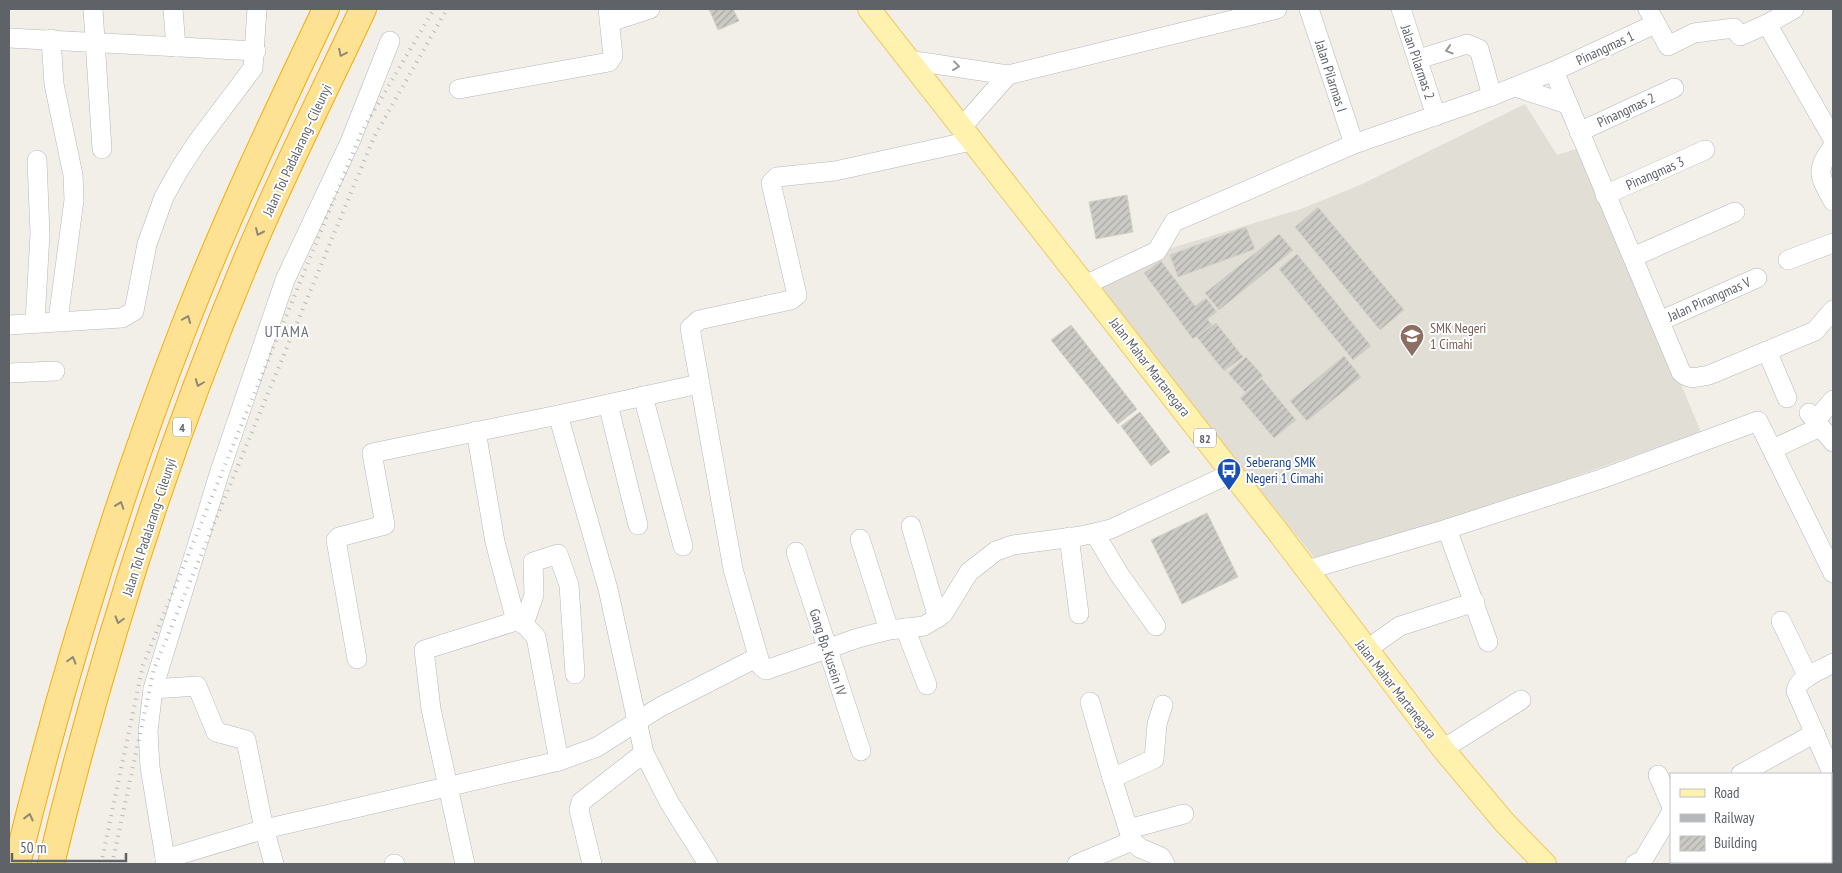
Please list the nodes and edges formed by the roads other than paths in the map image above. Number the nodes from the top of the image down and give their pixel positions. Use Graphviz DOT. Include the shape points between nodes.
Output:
graph roads {
  1 [pos="93,9"];
  2 [pos="173,9"];
  3 [pos="257,9"];
  4 [pos="326,9"];
  5 [pos="364,9"];
  6 [pos="650,9"];
  7 [pos="869,9"];
  8 [pos="1277,9"];
  9 [pos="1309,9"];
  10 [pos="1401,9"];
  11 [pos="1794,9"];
  12 [pos="609,16"];
  13 [pos="1652,16"];
  14 [pos="1768,24"];
  15 [pos="9,38"];
  16 [pos="51,39"];
  17 [pos="95,41"];
  18 [pos="390,41"];
  19 [pos="176,47"];
  20 [pos="256,51"];
  21 [pos="1419,59"];
  22 [pos="908,60"];
  23 [pos="1554,71"];
  24 [pos="1008,75"];
  25 [pos="1515,87"];
  26 [pos="1674,88"];
  27 [pos="459,89"];
  28 [pos="1492,96"];
  29 [pos="1567,104"];
  30 [pos="1436,116"];
  31 [pos="1578,132"];
  32 [pos="966,134"];
  33 [pos="1833,139"];
  34 [pos="1354,144"];
  35 [pos="1833,146"];
  36 [pos="102,149"];
  37 [pos="1705,150"];
  38 [pos="37,160"];
  39 [pos="1604,195"];
  40 [pos="1833,202"];
  41 [pos="1735,212"];
  42 [pos="1833,242"];
  43 [pos="1633,257"];
  44 [pos="1788,260"];
  45 [pos="1757,278"];
  46 [pos="1085,285"];
  47 [pos="1833,310"];
  48 [pos="58,320"];
  49 [pos="1660,321"];
  50 [pos="35,322"];
  51 [pos="9,325"];
  52 [pos="1767,351"];
  53 [pos="55,371"];
  54 [pos="9,373"];
  55 [pos="699,384"];
  56 [pos="643,396"];
  57 [pos="1787,398"];
  58 [pos="1833,400"];
  59 [pos="608,404"];
  60 [pos="558,415"];
  61 [pos="1815,420"];
  62 [pos="476,430"];
  63 [pos="1833,442"];
  64 [pos="1773,449"];
  65 [pos="1232,473"];
  66 [pos="638,525"];
  67 [pos="911,526"];
  68 [pos="1447,529"];
  69 [pos="1095,534"];
  70 [pos="1070,537"];
  71 [pos="860,539"];
  72 [pos="684,546"];
  73 [pos="796,552"];
  74 [pos="1307,570"];
  75 [pos="1832,573"];
  76 [pos="1475,602"];
  77 [pos="1079,614"];
  78 [pos="938,618"];
  79 [pos="1781,621"];
  80 [pos="520,622"];
  81 [pos="1156,626"];
  82 [pos="897,629"];
  83 [pos="1488,642"];
  84 [pos="827,648"];
  85 [pos="1366,650"];
  86 [pos="758,657"];
  87 [pos="357,659"];
  88 [pos="1833,663"];
  89 [pos="575,674"];
  90 [pos="1808,677"];
  91 [pos="926,686"];
  92 [pos="153,689"];
  93 [pos="1521,700"];
  94 [pos="1090,702"];
  95 [pos="1162,705"];
  96 [pos="636,723"];
  97 [pos="1815,733"];
  98 [pos="1443,749"];
  99 [pos="861,751"];
  100 [pos="644,753"];
  101 [pos="559,761"];
  102 [pos="1743,773"];
  103 [pos="1658,775"];
  104 [pos="1833,775"];
  105 [pos="1112,778"];
  106 [pos="448,788"];
  107 [pos="1670,803"];
  108 [pos="1184,814"];
  109 [pos="1670,815"];
  110 [pos="264,829"];
  111 [pos="1130,835"];
  112 [pos="166,862"];
  113 [pos="17,864"];
  114 [pos="51,864"];
  115 [pos="274,864"];
  116 [pos="466,864"];
  117 [pos="592,864"];
  118 [pos="708,864"];
  119 [pos="1077,864"];
  120 [pos="1165,864"];
  121 [pos="1545,864"];
  122 [pos="1635,864"];
  1 -- 17 [label="street"];
  2 -- 19 [label="street"];
  3 -- 20 [label="street"];
  113 -- 4 [label="highway, one-way" via="104,549 142,438 224,230"];
  5 -- 114 [label="highway, Jalan Tol Padalarang–Cileunyi / 4, one-way" via="249,254 170,460 137,560"];
  6 -- 12 [label="street"];
  7 -- 22 [label="main road, Jalan Mahar Martanegara / 82"];
  8 -- 24 [label="street"];
  9 -- 34 [label="street, Jalan Pilarmas I"];
  10 -- 21 [label="street, Jalan Pilarmas 2"];
  11 -- 14 [label="street"];
  12 -- 27 [label="street" via="613,56 609,62"];
  13 -- 14 [label="street" via="1668,46 1694,34 1734,28 1740,36"];
  13 -- 23 [label="street, Pinangmas 1"];
  14 -- 33 [label="street"];
  15 -- 16 [label="street"];
  16 -- 17 [label="street"];
  16 -- 48 [label="street" via="54,84 74,200"];
  17 -- 19 [label="street"];
  17 -- 36 [label="street"];
  18 -- 92 [label="street" via="350,142 285,280 220,471"];
  19 -- 20 [label="street"];
  20 -- 48 [label="street" via="249,76 198,142 164,197 147,244 134,311 122,318"];
  28 -- 21 [label="street, one-way" via="1479,49 1474,45 1467,44"];
  21 -- 30 [label="street, Jalan Pilarmas 2"];
  22 -- 24 [label="street, one-way"];
  22 -- 32 [label="main road, Jalan Mahar Martanegara / 82"];
  23 -- 25 [label="street, Pinangmas 1"];
  23 -- 29 [label="street"];
  24 -- 32 [label="street"];
  25 -- 28 [label="street, Pinangmas 1"];
  25 -- 29 [label="street"];
  26 -- 31 [label="street, Pinangmas 2"];
  28 -- 30 [label="street, Pinangmas 1"];
  29 -- 31 [label="street"];
  30 -- 34 [label="street, Pinangmas 1"];
  31 -- 39 [label="street"];
  32 -- 46 [label="main road, Jalan Mahar Martanegara / 82"];
  32 -- 55 [label="street" via="888,161 835,171 780,176 774,180 771,183 797,295 791,300 699,320 691,325 689,331"];
  34 -- 46 [label="street, Pinangmas 1" via="1174,222 1157,251"];
  35 -- 40 [label="street" via="1822,161 1820,170 1821,180"];
  37 -- 39 [label="street, Pinangmas 3"];
  38 -- 50 [label="street" via="40,234"];
  39 -- 43 [label="street"];
  41 -- 43 [label="street"];
  42 -- 44 [label="street"];
  43 -- 49 [label="street"];
  45 -- 49 [label="street, Jalan Pinangmas V"];
  46 -- 65 [label="main road, Jalan Mahar Martanegara / 82"];
  47 -- 52 [label="street" via="1815,330"];
  48 -- 50 [label="street"];
  49 -- 52 [label="street" via="1681,372 1691,379"];
  50 -- 51 [label="street"];
  52 -- 57 [label="street"];
  53 -- 54 [label="street"];
  55 -- 56 [label="street"];
  55 -- 86 [label="street" via="733,569"];
  56 -- 59 [label="street"];
  56 -- 72 [label="street"];
  58 -- 61 [label="street"];
  59 -- 60 [label="street"];
  59 -- 66 [label="street"];
  60 -- 62 [label="street"];
  60 -- 96 [label="street" via="608,589"];
  61 -- 63 [label="street"];
  61 -- 64 [label="street"];
  62 -- 80 [label="street" via="495,542"];
  62 -- 87 [label="street" via="371,454 385,525 336,540"];
  64 -- 68 [label="street" via="1758,421 1604,478"];
  64 -- 75 [label="street"];
  65 -- 69 [label="street"];
  65 -- 74 [label="main road, Jalan Mahar Martanegara / 82"];
  67 -- 78 [label="street"];
  68 -- 74 [label="street"];
  68 -- 76 [label="street"];
  69 -- 70 [label="street"];
  69 -- 81 [label="street"];
  70 -- 77 [label="street"];
  70 -- 78 [label="street" via="1013,546 987,556 969,572"];
  71 -- 82 [label="street"];
  73 -- 84 [label="street, Gang Bp. Kusein IV"];
  74 -- 85 [label="main road, Jalan Mahar Martanegara / 82"];
  76 -- 83 [label="street"];
  76 -- 85 [label="street" via="1400,626"];
  78 -- 82 [label="street" via="924,626"];
  79 -- 90 [label="street"];
  80 -- 89 [label="street" via="534,592 533,562 558,554 569,585"];
  80 -- 101 [label="street" via="536,637"];
  80 -- 106 [label="street" via="423,652"];
  82 -- 84 [label="street"];
  82 -- 91 [label="street"];
  84 -- 86 [label="street" via="766,670"];
  84 -- 99 [label="street, Gang Bp. Kusein IV"];
  85 -- 98 [label="main road, Jalan Mahar Martanegara / 82"];
  86 -- 96 [label="street" via="692,689"];
  88 -- 90 [label="street"];
  90 -- 97 [label="street" via="1797,685 1796,691"];
  92 -- 110 [label="street" via="197,686 216,732 246,740"];
  92 -- 112 [label="street" via="148,731 150,767"];
  93 -- 98 [label="street"];
  94 -- 105 [label="street"];
  95 -- 105 [label="street" via="1154,759"];
  96 -- 100 [label="street"];
  96 -- 101 [label="street" via="597,747"];
  97 -- 102 [label="street"];
  97 -- 104 [label="street"];
  98 -- 121 [label="main road, Jalan Mahar Martanegara / 82" via="1505,823"];
  100 -- 117 [label="street" via="581,802 579,810"];
  100 -- 118 [label="street" via="669,802"];
  101 -- 106 [label="street"];
  103 -- 107 [label="street"];
  105 -- 111 [label="street"];
  106 -- 110 [label="street"];
  106 -- 116 [label="street"];
  108 -- 111 [label="street"];
  109 -- 122 [label="street" via="1643,860"];
  110 -- 112 [label="street"];
  110 -- 115 [label="street"];
  111 -- 119 [label="street"];
  111 -- 120 [label="street" via="1140,848 1161,857"];
}
